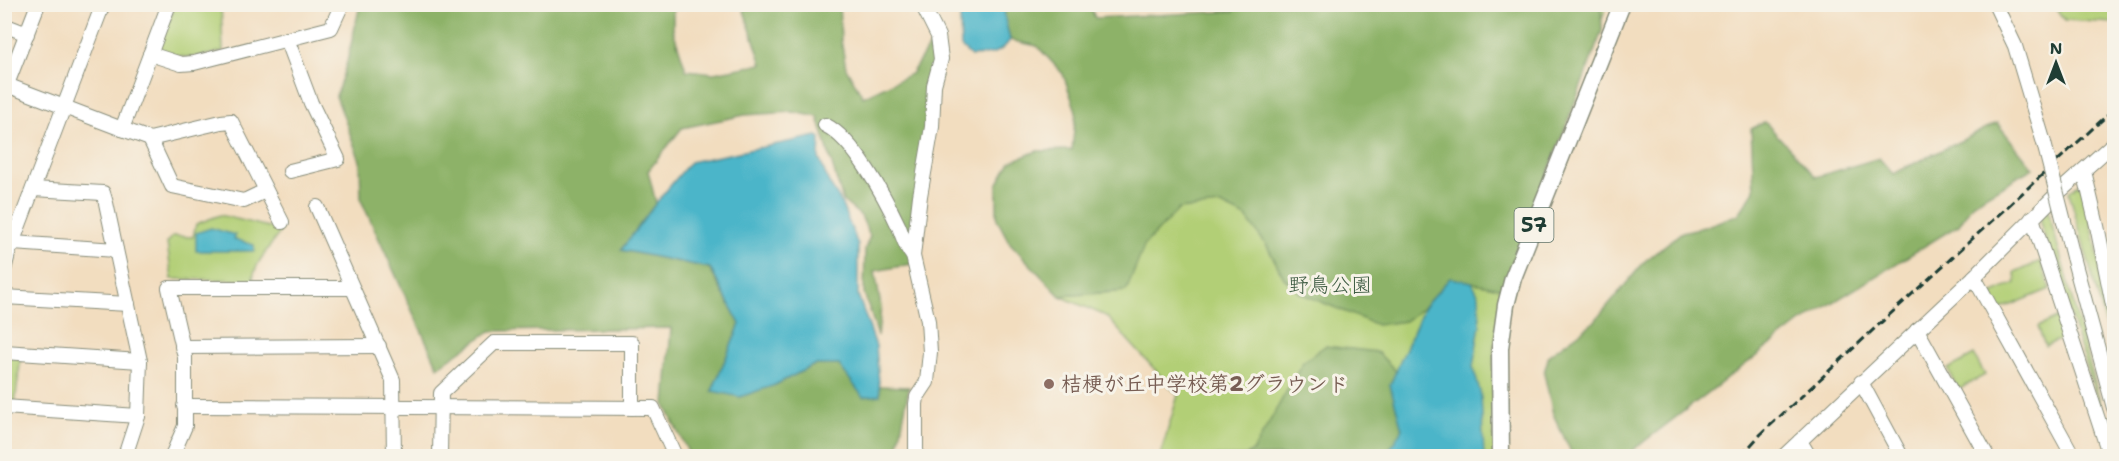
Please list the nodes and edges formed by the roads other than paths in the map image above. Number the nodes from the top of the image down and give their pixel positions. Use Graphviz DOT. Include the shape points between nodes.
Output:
graph roads {
  1 [pos="38,4"];
  2 [pos="103,4"];
  3 [pos="169,4"];
  4 [pos="342,4"];
  5 [pos="922,4"];
  6 [pos="1622,4"];
  7 [pos="1995,4"];
  8 [pos="4,25"];
  9 [pos="27,34"];
  10 [pos="287,39"];
  11 [pos="150,54"];
  12 [pos="5,87"];
  13 [pos="64,107"];
  14 [pos="825,125"];
  15 [pos="122,129"];
  16 [pos="150,139"];
  17 [pos="2115,143"];
  18 [pos="290,171"];
  19 [pos="2084,171"];
  20 [pos="33,189"];
  21 [pos="265,191"];
  22 [pos="317,207"];
  23 [pos="2032,218"];
  24 [pos="282,222"];
  25 [pos="116,250"];
  26 [pos="9,251"];
  27 [pos="913,256"];
  28 [pos="4,270"];
  29 [pos="1974,277"];
  30 [pos="352,288"];
  31 [pos="4,297"];
  32 [pos="128,304"];
  33 [pos="2115,310"];
  34 [pos="1917,330"];
  35 [pos="379,346"];
  36 [pos="182,347"];
  37 [pos="4,352"];
  38 [pos="140,361"];
  39 [pos="1861,382"];
  40 [pos="184,406"];
  41 [pos="394,406"];
  42 [pos="4,407"];
  43 [pos="440,408"];
  44 [pos="632,408"];
  45 [pos="2115,408"];
  46 [pos="138,416"];
  47 [pos="1800,441"];
  48 [pos="2109,454"];
  49 [pos="125,456"];
  50 [pos="172,456"];
  51 [pos="394,456"];
  52 [pos="440,456"];
  53 [pos="675,456"];
  54 [pos="916,456"];
  55 [pos="1501,456"];
  56 [pos="1784,456"];
  57 [pos="1809,456"];
  58 [pos="1901,456"];
  59 [pos="1987,456"];
  60 [pos="2073,456"];
  1 -- 9 [label="street"];
  2 -- 13 [label="street"];
  3 -- 11 [label="street"];
  4 -- 10 [label="street" via="332,28"];
  5 -- 27 [label="street" via="938,36 941,59 934,85 932,132"];
  6 -- 55 [label="main road, 57" via="1513,278 1500,348"];
  7 -- 45 [label="street, bridge" via="2014,46 2044,142"];
  8 -- 9 [label="street"];
  9 -- 12 [label="street"];
  10 -- 11 [label="street" via="194,63 181,64"];
  10 -- 18 [label="street" via="311,104 338,159"];
  11 -- 15 [label="street"];
  12 -- 13 [label="street"];
  13 -- 15 [label="street"];
  13 -- 20 [label="street"];
  14 -- 27 [label="street" via="839,133 860,158"];
  15 -- 16 [label="street"];
  16 -- 21 [label="street" via="172,186 244,201"];
  16 -- 21 [label="street" via="231,121"];
  17 -- 19 [label="street"];
  19 -- 23 [label="street"];
  19 -- 33 [label="street"];
  20 -- 25 [label="street" via="103,194"];
  20 -- 26 [label="street"];
  21 -- 24 [label="street"];
  22 -- 30 [label="street"];
  23 -- 29 [label="street"];
  23 -- 48 [label="street"];
  25 -- 26 [label="street"];
  25 -- 32 [label="street"];
  26 -- 28 [label="street"];
  27 -- 54 [label="street" via="928,321 930,352 927,382 916,404"];
  29 -- 34 [label="street"];
  29 -- 60 [label="street"];
  30 -- 35 [label="street"];
  30 -- 36 [label="street" via="169,288"];
  31 -- 32 [label="street"];
  32 -- 38 [label="street"];
  34 -- 39 [label="street"];
  34 -- 59 [label="street"];
  35 -- 36 [label="street"];
  35 -- 41 [label="street" via="393,380"];
  36 -- 40 [label="street"];
  37 -- 38 [label="street"];
  38 -- 46 [label="street"];
  39 -- 47 [label="street"];
  39 -- 58 [label="street"];
  40 -- 41 [label="street"];
  40 -- 50 [label="street" via="185,426"];
  41 -- 43 [label="street"];
  41 -- 51 [label="street"];
  42 -- 46 [label="street"];
  43 -- 44 [label="street"];
  43 -- 44 [label="street" via="441,393 494,343 632,343"];
  43 -- 52 [label="street"];
  44 -- 53 [label="street" via="653,408"];
  46 -- 49 [label="street"];
  47 -- 56 [label="street"];
  47 -- 57 [label="street"];
}
